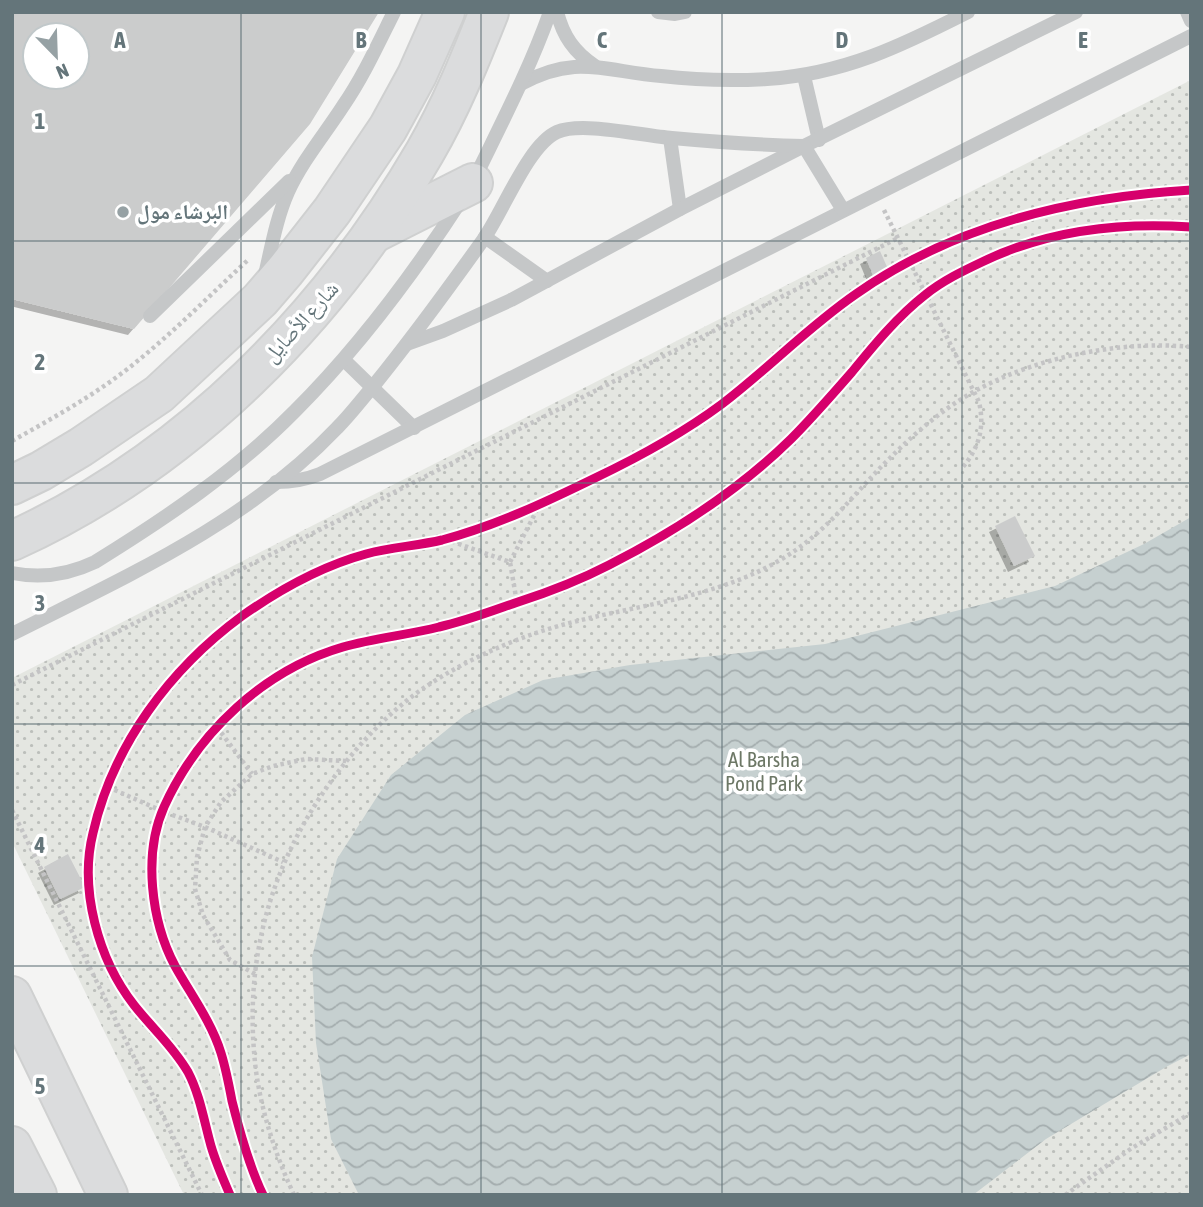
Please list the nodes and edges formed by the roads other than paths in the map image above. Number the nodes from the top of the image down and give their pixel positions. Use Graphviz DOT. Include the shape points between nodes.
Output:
graph roads {
  1 [pos="394,12"];
  2 [pos="445,12"];
  3 [pos="489,12"];
  4 [pos="550,12"];
  5 [pos="557,12"];
  6 [pos="658,12"];
  7 [pos="685,12"];
  8 [pos="968,12"];
  9 [pos="1076,12"];
  10 [pos="1186,12"];
  11 [pos="1191,21"];
  12 [pos="1191,36"];
  13 [pos="596,67"];
  14 [pos="804,75"];
  15 [pos="521,84"];
  16 [pos="670,138"];
  17 [pos="819,140"];
  18 [pos="804,146"];
  19 [pos="298,173"];
  20 [pos="473,183"];
  21 [pos="680,209"];
  22 [pos="843,210"];
  23 [pos="374,233"];
  24 [pos="485,237"];
  25 [pos="547,281"];
  26 [pos="260,300"];
  27 [pos="150,316"];
  28 [pos="407,344"];
  29 [pos="344,360"];
  30 [pos="372,386"];
  31 [pos="414,428"];
  32 [pos="276,482"];
  33 [pos="18,483"];
  34 [pos="12,541"];
  35 [pos="12,573"];
  36 [pos="12,634"];
  37 [pos="12,996"];
  38 [pos="12,1146"];
  39 [pos="37,1195"];
  40 [pos="108,1195"];
  1 -- 19 [label="lane" via="345,104"];
  2 -- 26 [label="street" via="381,139 332,211"];
  3 -- 23 [label="street, شارع الأصايل" via="426,151"];
  4 -- 15 [label="lane"];
  5 -- 13 [label="lane" via="570,45"];
  6 -- 7 [label="lane"];
  8 -- 14 [label="lane" via="874,57"];
  9 -- 17 [label="lane"];
  10 -- 11 [label="lane"];
  12 -- 22 [label="lane"];
  13 -- 14 [label="lane" via="694,79"];
  13 -- 15 [label="lane" via="549,71"];
  14 -- 17 [label="lane"];
  15 -- 20 [label="lane"];
  16 -- 18 [label="lane"];
  16 -- 21 [label="lane"];
  16 -- 24 [label="lane" via="583,127 553,134 538,147"];
  17 -- 18 [label="lane"];
  18 -- 21 [label="lane"];
  18 -- 22 [label="lane"];
  19 -- 26 [label="lane" via="280,214"];
  19 -- 27 [label="lane"];
  20 -- 23 [label="street"];
  20 -- 29 [label="lane"];
  21 -- 25 [label="lane"];
  22 -- 31 [label="lane"];
  23 -- 34 [label="street, شارع الأصايل" via="283,345 227,400 167,449 102,492"];
  24 -- 25 [label="lane"];
  24 -- 28 [label="lane"];
  25 -- 28 [label="lane" via="477,317"];
  26 -- 33 [label="street" via="159,394"];
  28 -- 30 [label="lane"];
  29 -- 30 [label="lane"];
  29 -- 35 [label="lane" via="257,446 138,536 68,573"];
  30 -- 31 [label="lane"];
  30 -- 32 [label="lane" via="337,428"];
  31 -- 32 [label="lane" via="313,477"];
  32 -- 36 [label="lane" via="203,535"];
  37 -- 40 [label="street"];
  38 -- 39 [label="street"];
}
